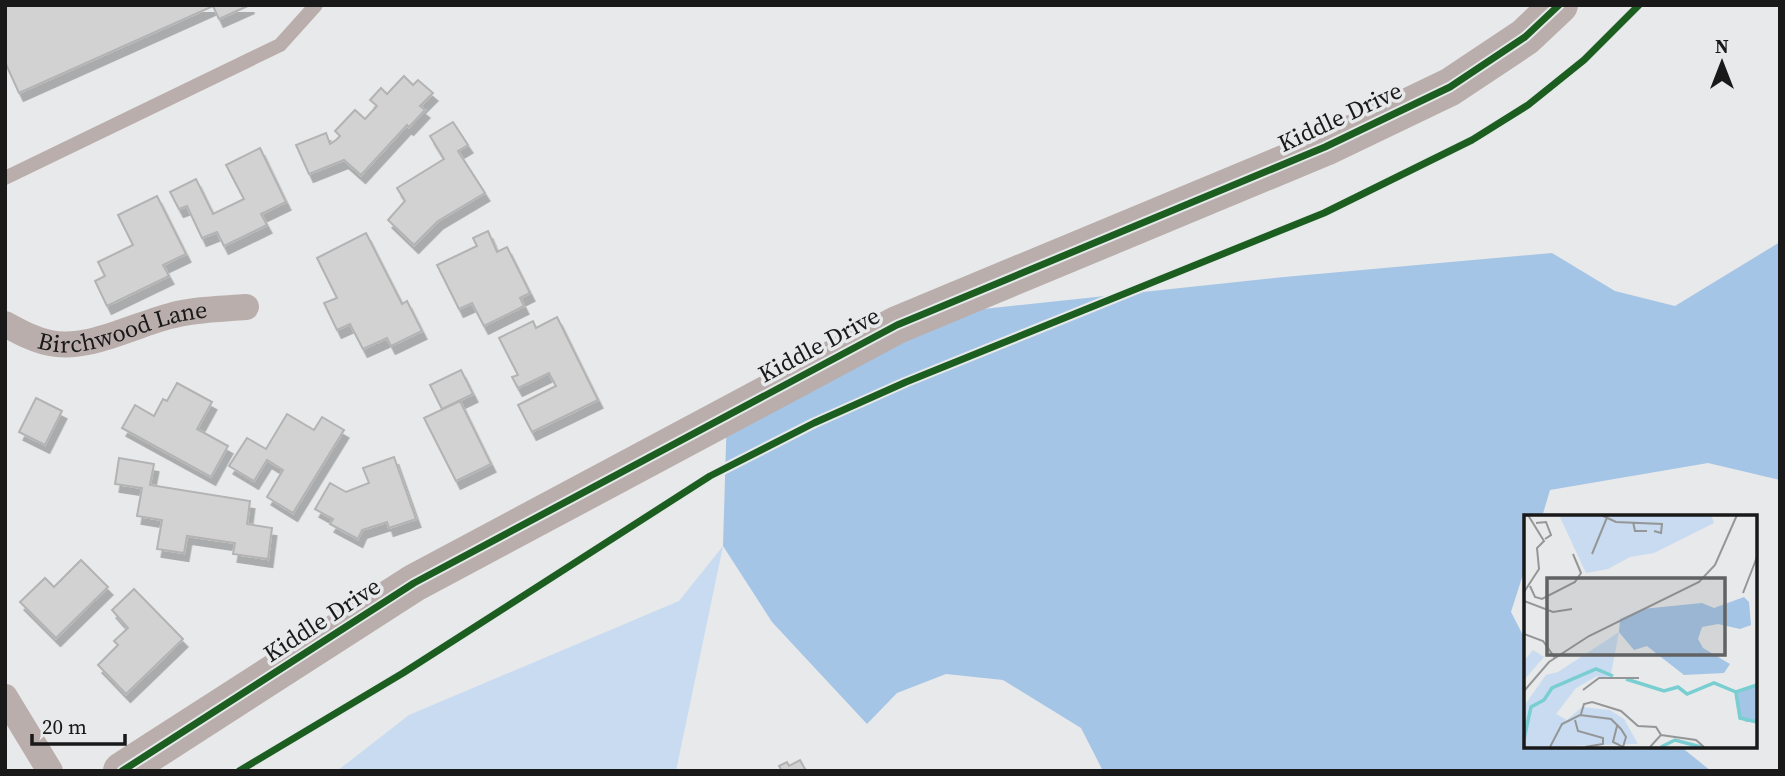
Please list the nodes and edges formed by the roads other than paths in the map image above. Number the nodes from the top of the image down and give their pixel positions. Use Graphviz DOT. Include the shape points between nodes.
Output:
graph roads {
  1 [pos="316,5"];
  2 [pos="1559,5"];
  3 [pos="5,178"];
  4 [pos="246,307"];
  5 [pos="5,324"];
  6 [pos="5,696"];
  7 [pos="50,771"];
  8 [pos="122,771"];
  1 -- 3 [label="lane" via="280,45"];
  2 -- 8 [label="street, Kiddle Drive" via="1525,37 1450,87 1325,147 897,325 414,583"];
  4 -- 5 [label="street, Birchwood Lane" via="173,315 76,344 31,338"];
  6 -- 7 [label="street"];
}
